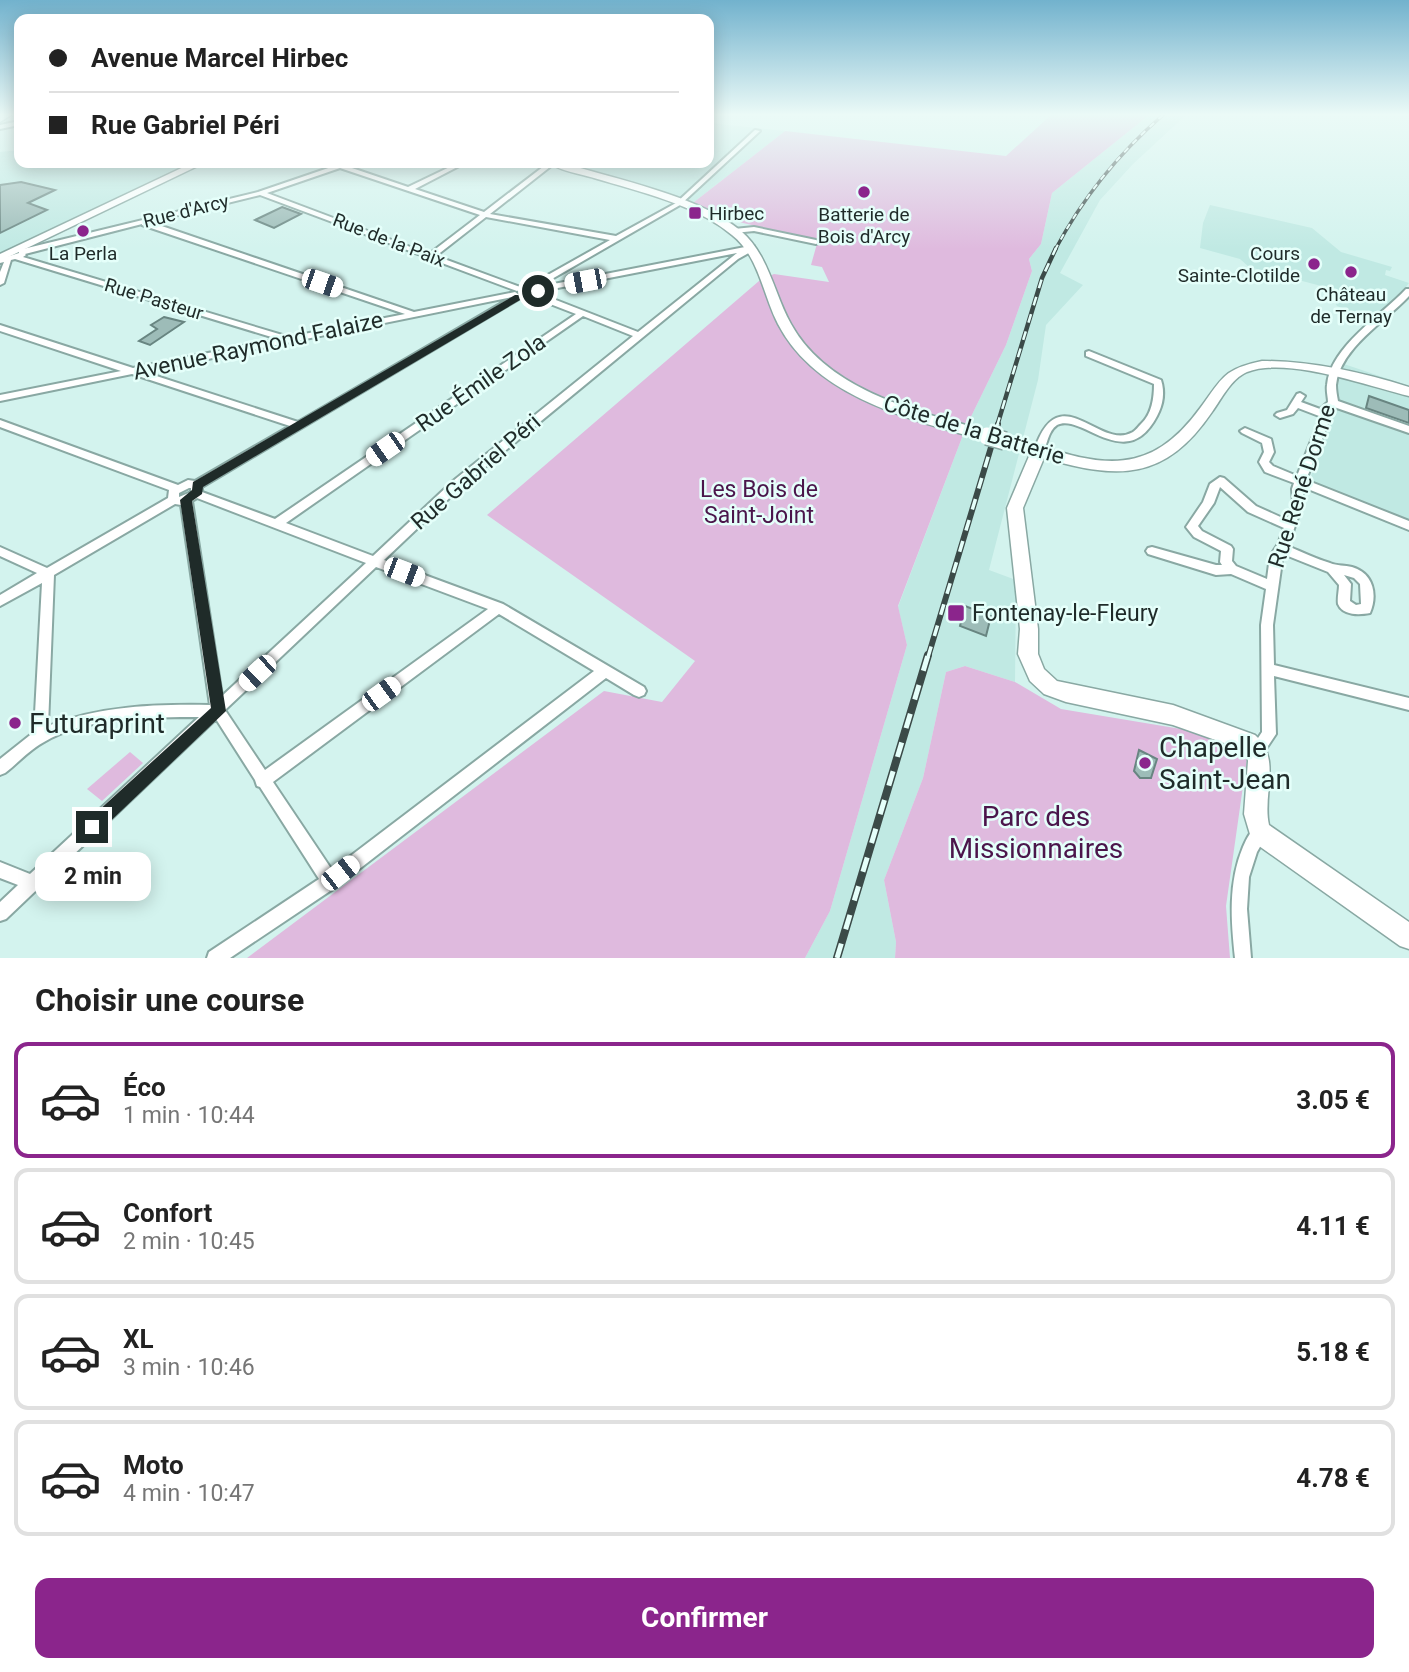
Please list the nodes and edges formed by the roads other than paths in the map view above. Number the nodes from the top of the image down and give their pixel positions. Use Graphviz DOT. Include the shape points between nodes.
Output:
graph roads {
  1 [pos="726,160"];
  2 [pos="189,168"];
  3 [pos="332,168"];
  4 [pos="354,168"];
  5 [pos="453,168"];
  6 [pos="552,168"];
  7 [pos="574,168"];
  8 [pos="409,189"];
  9 [pos="260,193"];
  10 [pos="678,204"];
  11 [pos="486,215"];
  12 [pos="143,222"];
  13 [pos="734,231"];
  14 [pos="619,239"];
  15 [pos="816,242"];
  16 [pos="19,254"];
  17 [pos="753,254"];
  18 [pos="431,256"];
  19 [pos="3,260"];
  20 [pos="0,283"];
  21 [pos="535,290"];
  22 [pos="1409,291"];
  23 [pos="517,293"];
  24 [pos="414,314"];
  25 [pos="580,314"];
  26 [pos="0,328"];
  27 [pos="639,335"];
  28 [pos="289,339"];
  29 [pos="1089,354"];
  30 [pos="135,371"];
  31 [pos="1336,373"];
  32 [pos="1409,394"];
  33 [pos="0,398"];
  34 [pos="1333,403"];
  35 [pos="1324,414"];
  36 [pos="1280,415"];
  37 [pos="0,423"];
  38 [pos="298,425"];
  39 [pos="1409,430"];
  40 [pos="1245,431"];
  41 [pos="1040,451"];
  42 [pos="1300,483"];
  43 [pos="186,493"];
  44 [pos="277,524"];
  45 [pos="1288,525"];
  46 [pos="1409,526"];
  47 [pos="1280,548"];
  48 [pos="0,551"];
  49 [pos="1152,551"];
  50 [pos="375,561"];
  51 [pos="1232,569"];
  52 [pos="1332,569"];
  53 [pos="48,573"];
  54 [pos="1271,586"];
  55 [pos="0,601"];
  56 [pos="499,608"];
  57 [pos="1268,669"];
  58 [pos="606,670"];
  59 [pos="639,691"];
  60 [pos="1409,704"];
  61 [pos="218,711"];
  62 [pos="41,736"];
  63 [pos="1257,750"];
  64 [pos="0,768"];
  65 [pos="262,781"];
  66 [pos="1260,833"];
  67 [pos="0,870"];
  68 [pos="330,881"];
  69 [pos="32,883"];
  70 [pos="0,914"];
  71 [pos="1409,937"];
  72 [pos="215,958"];
  73 [pos="1243,958"];
  1 -- 10 [label="street"];
  2 -- 16 [label="main road"];
  3 -- 9 [label="street, Rue d'Arcy"];
  4 -- 8 [label="street"];
  5 -- 8 [label="street"];
  6 -- 11 [label="street"];
  7 -- 10 [label="main road"];
  8 -- 11 [label="street"];
  9 -- 12 [label="street, Rue d'Arcy"];
  9 -- 18 [label="street, Rue de la Paix"];
  10 -- 13 [label="main road"];
  10 -- 14 [label="street"];
  11 -- 14 [label="street"];
  11 -- 18 [label="street"];
  12 -- 16 [label="street, Rue d'Arcy"];
  12 -- 24 [label="street"];
  13 -- 15 [label="street" via="754,229"];
  13 -- 17 [label="main road"];
  14 -- 21 [label="street"];
  16 -- 19 [label="main road"];
  16 -- 28 [label="street, Rue Pasteur"];
  17 -- 21 [label="street, Avenue Raymond Falaize"];
  17 -- 27 [label="street, Rue Gabriel Péri"];
  17 -- 41 [label="main road, Côte de la Batterie, bridge" via="785,324 806,354 877,402"];
  18 -- 23 [label="street, Rue de la Paix"];
  19 -- 20 [label="street"];
  21 -- 23 [label="street, Avenue Raymond Falaize"];
  21 -- 25 [label="street"];
  22 -- 31 [label="street" via="1336,363"];
  23 -- 24 [label="street, Avenue Raymond Falaize"];
  23 -- 38 [label="street"];
  24 -- 28 [label="street, Avenue Raymond Falaize"];
  25 -- 27 [label="street"];
  25 -- 44 [label="street, Rue Émile Zola"];
  26 -- 30 [label="street"];
  27 -- 50 [label="street, Rue Gabriel Péri" via="457,484"];
  28 -- 30 [label="street, Avenue Raymond Falaize"];
  29 -- 41 [label="street" via="1158,382 1155,413 1139,433 1123,438 1061,420 1045,433"];
  30 -- 33 [label="street, Avenue Raymond Falaize"];
  30 -- 38 [label="street"];
  31 -- 32 [label="main road"];
  31 -- 34 [label="street, Rue René Dorme" via="1330,393"];
  31 -- 41 [label="main road, Côte de la Batterie" via="1264,371 1228,381 1188,432 1157,458 1115,464 1079,462"];
  34 -- 35 [label="street, Rue René Dorme"];
  34 -- 39 [label="street"];
  35 -- 36 [label="street" via="1298,400 1290,412"];
  35 -- 42 [label="street, Rue René Dorme"];
  37 -- 43 [label="street"];
  38 -- 43 [label="street"];
  40 -- 42 [label="street" via="1267,441 1265,466"];
  41 -- 63 [label="main road" via="1015,508 1028,654 1037,675 1051,688 1173,715 1229,734"];
  42 -- 45 [label="street, Rue René Dorme" via="1298,503"];
  42 -- 46 [label="street"];
  43 -- 44 [label="street"];
  43 -- 53 [label="street"];
  43 -- 61 [label="street"];
  44 -- 50 [label="street"];
  45 -- 47 [label="street, Rue René Dorme"];
  45 -- 51 [label="street" via="1252,509 1220,481 1215,484 1192,527 1227,549 1226,562"];
  47 -- 52 [label="street"];
  47 -- 54 [label="street, Rue René Dorme"];
  48 -- 53 [label="street"];
  49 -- 51 [label="street" via="1216,570"];
  50 -- 56 [label="street"];
  50 -- 61 [label="street, Rue Gabriel Péri"];
  51 -- 54 [label="street"];
  53 -- 55 [label="street"];
  53 -- 62 [label="street"];
  54 -- 57 [label="street, Rue René Dorme"];
  56 -- 58 [label="street"];
  56 -- 65 [label="street"];
  57 -- 60 [label="street"];
  57 -- 63 [label="street, Rue René Dorme" via="1269,734"];
  58 -- 59 [label="street"];
  58 -- 68 [label="street"];
  61 -- 62 [label="street" via="167,710 102,717"];
  61 -- 65 [label="street"];
  61 -- 69 [label="street, Rue Gabriel Péri"];
  62 -- 64 [label="street"];
  63 -- 66 [label="main road" via="1262,769 1254,816"];
  65 -- 68 [label="street"];
  66 -- 71 [label="main road"];
  66 -- 73 [label="street" via="1247,848 1237,904"];
  67 -- 69 [label="street"];
  68 -- 72 [label="street"];
  69 -- 70 [label="street, Rue Gabriel Péri"];
}
